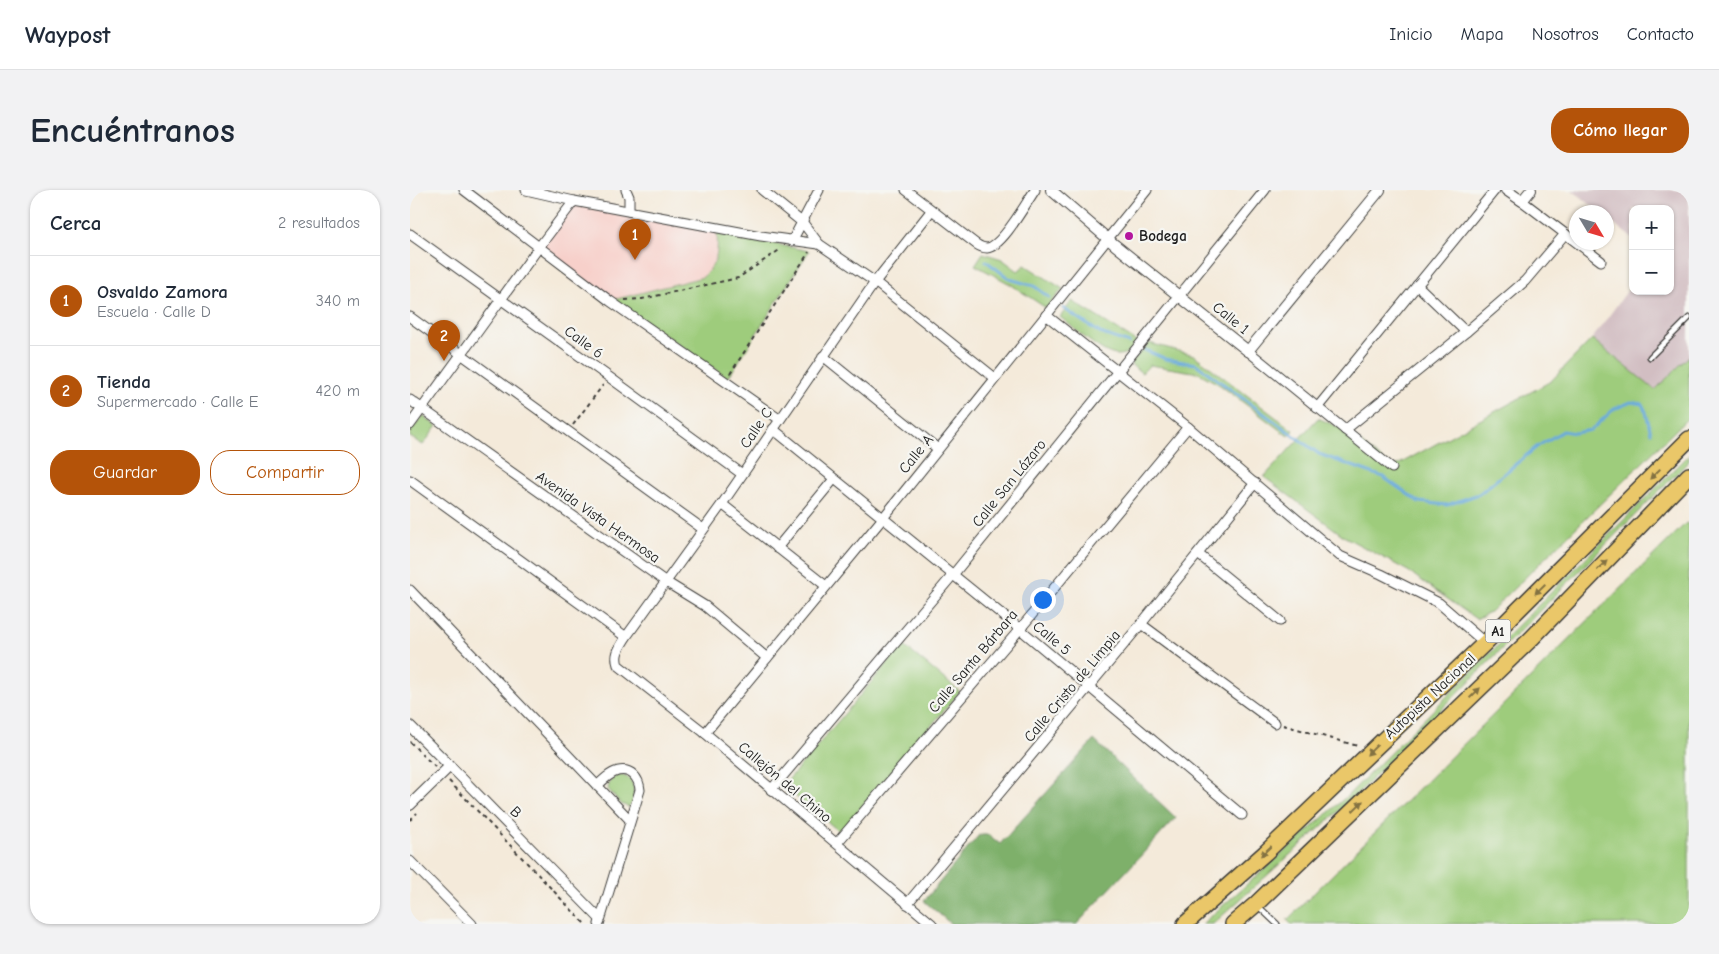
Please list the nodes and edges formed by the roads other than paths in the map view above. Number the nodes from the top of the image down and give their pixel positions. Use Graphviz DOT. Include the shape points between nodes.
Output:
graph roads {
  1 [pos="464,190"];
  2 [pos="526,190"];
  3 [pos="626,190"];
  4 [pos="762,190"];
  5 [pos="818,190"];
  6 [pos="906,190"];
  7 [pos="1035,190"];
  8 [pos="1051,190"];
  9 [pos="1147,190"];
  10 [pos="1265,190"];
  11 [pos="1380,190"];
  12 [pos="1495,190"];
  13 [pos="1506,190"];
  14 [pos="1531,190"];
  15 [pos="574,201"];
  16 [pos="1522,201"];
  17 [pos="629,211"];
  18 [pos="931,211"];
  19 [pos="803,223"];
  20 [pos="410,234"];
  21 [pos="1565,234"];
  22 [pos="1107,238"];
  23 [pos="792,241"];
  24 [pos="816,244"];
  25 [pos="539,247"];
  26 [pos="1600,261"];
  27 [pos="875,282"];
  28 [pos="1416,285"];
  29 [pos="1180,295"];
  30 [pos="502,300"];
  31 [pos="1046,315"];
  32 [pos="410,317"];
  33 [pos="1689,318"];
  34 [pos="1466,332"];
  35 [pos="1248,351"];
  36 [pos="462,354"];
  37 [pos="823,356"];
  38 [pos="1650,357"];
  39 [pos="1117,371"];
  40 [pos="995,378"];
  41 [pos="410,400"];
  42 [pos="1317,408"];
  43 [pos="422,409"];
  44 [pos="779,419"];
  45 [pos="410,425"];
  46 [pos="1188,427"];
  47 [pos="773,429"];
  48 [pos="1346,430"];
  49 [pos="1689,439"];
  50 [pos="938,449"];
  51 [pos="1392,468"];
  52 [pos="742,474"];
  53 [pos="1689,475"];
  54 [pos="834,479"];
  55 [pos="410,480"];
  56 [pos="1255,483"];
  57 [pos="722,504"];
  58 [pos="883,518"];
  59 [pos="703,529"];
  60 [pos="777,548"];
  61 [pos="1198,554"];
  62 [pos="952,576"];
  63 [pos="666,582"];
  64 [pos="826,586"];
  65 [pos="410,590"];
  66 [pos="1280,621"];
  67 [pos="1141,624"];
  68 [pos="1020,629"];
  69 [pos="626,637"];
  70 [pos="1486,643"];
  71 [pos="767,658"];
  72 [pos="618,666"];
  73 [pos="1089,687"];
  74 [pos="1275,723"];
  75 [pos="410,726"];
  76 [pos="705,733"];
  77 [pos="450,766"];
  78 [pos="597,786"];
  79 [pos="771,790"];
  80 [pos="410,805"];
  81 [pos="1242,815"];
  82 [pos="630,820"];
  83 [pos="837,843"];
  84 [pos="410,861"];
  85 [pos="907,904"];
  86 [pos="1256,904"];
  87 [pos="599,921"];
  88 [pos="472,924"];
  89 [pos="932,924"];
  90 [pos="1185,924"];
  91 [pos="1233,924"];
  92 [pos="1277,924"];
  1 -- 25 [label="street"];
  2 -- 15 [label="street"];
  3 -- 17 [label="street"];
  4 -- 19 [label="street"];
  5 -- 19 [label="street"];
  6 -- 18 [label="street"];
  7 -- 18 [label="street" via="1003,237 994,246 986,248"];
  8 -- 22 [label="street, Calle 1"];
  9 -- 22 [label="street, Calle A"];
  10 -- 29 [label="street, Calle San Lázaro"];
  11 -- 35 [label="street"];
  12 -- 28 [label="street"];
  13 -- 16 [label="street"];
  14 -- 16 [label="street"];
  15 -- 17 [label="street"];
  15 -- 25 [label="street"];
  16 -- 21 [label="street"];
  17 -- 23 [label="street"];
  18 -- 27 [label="street, Calle C"];
  19 -- 23 [label="street"];
  19 -- 24 [label="street"];
  20 -- 30 [label="street, Calle 6"];
  21 -- 26 [label="street"];
  21 -- 34 [label="street" via="1525,281"];
  22 -- 29 [label="street, Calle 1"];
  22 -- 31 [label="street, Calle A"];
  23 -- 24 [label="street"];
  24 -- 27 [label="street"];
  25 -- 30 [label="street"];
  25 -- 44 [label="street" via="610,301"];
  27 -- 37 [label="street, Calle C"];
  27 -- 40 [label="street"];
  28 -- 34 [label="street"];
  28 -- 42 [label="street"];
  29 -- 35 [label="street, Calle 1"];
  29 -- 39 [label="street, Calle San Lázaro"];
  30 -- 36 [label="street"];
  30 -- 52 [label="street, Calle 6"];
  31 -- 39 [label="street"];
  31 -- 40 [label="street, Calle A"];
  32 -- 36 [label="street"];
  33 -- 38 [label="lane"];
  34 -- 48 [label="street"];
  35 -- 42 [label="street, Calle 1"];
  36 -- 43 [label="street"];
  36 -- 59 [label="street" via="474,358"];
  37 -- 44 [label="street, Calle C"];
  37 -- 50 [label="street"];
  39 -- 46 [label="street"];
  39 -- 62 [label="street, Calle San Lázaro"];
  40 -- 50 [label="street, Calle A"];
  41 -- 43 [label="street, Avenida Vista Hermosa"];
  42 -- 48 [label="street, Calle 1"];
  43 -- 45 [label="street"];
  43 -- 63 [label="street, Avenida Vista Hermosa"];
  44 -- 47 [label="street, Calle C"];
  46 -- 56 [label="street"];
  46 -- 68 [label="street, Calle Santa Bárbara"];
  47 -- 52 [label="street, Calle C"];
  47 -- 54 [label="street, Calle 5"];
  48 -- 51 [label="street, Calle 1"];
  49 -- 70 [label="highway, Autopista Nacional / A1, one-way"];
  50 -- 58 [label="street, Calle A"];
  52 -- 57 [label="street, Calle C"];
  86 -- 53 [label="highway, Autopista Nacional / A1, one-way" via="1530,639"];
  54 -- 58 [label="street, Calle 5"];
  54 -- 60 [label="street"];
  55 -- 69 [label="street"];
  56 -- 61 [label="street, Calle Cristo de Limpia"];
  56 -- 70 [label="street" via="1340,556 1439,603"];
  57 -- 59 [label="street, Calle C"];
  57 -- 60 [label="street"];
  58 -- 62 [label="street, Calle 5"];
  58 -- 64 [label="street, Calle A"];
  59 -- 63 [label="street, Calle C"];
  60 -- 64 [label="street"];
  61 -- 66 [label="street"];
  61 -- 67 [label="street, Calle Cristo de Limpia"];
  62 -- 68 [label="street, Calle 5"];
  62 -- 79 [label="street, Calle San Lázaro"];
  63 -- 69 [label="street, Calle C"];
  63 -- 71 [label="street, Avenida Vista Hermosa" via="705,606"];
  64 -- 71 [label="street, Calle A"];
  65 -- 78 [label="street"];
  67 -- 73 [label="street, Calle Cristo de Limpia"];
  67 -- 74 [label="street"];
  68 -- 73 [label="street, Calle 5"];
  68 -- 83 [label="street, Calle Santa Bárbara"];
  69 -- 72 [label="street, Calle C" via="616,654"];
  70 -- 90 [label="highway, Autopista Nacional / A1, one-way" via="1265,853"];
  71 -- 76 [label="street, Calle A"];
  72 -- 76 [label="street, Callejón del Chino"];
  73 -- 81 [label="street, Calle 5"];
  73 -- 85 [label="street, Calle Cristo de Limpia"];
  75 -- 77 [label="street, B"];
  76 -- 79 [label="street, Callejón del Chino"];
  77 -- 80 [label="street"];
  77 -- 87 [label="street, B"];
  78 -- 82 [label="street"];
  78 -- 82 [label="street" via="618,771 626,771 636,777 640,790"];
  79 -- 83 [label="street, Callejón del Chino"];
  82 -- 87 [label="street"];
  83 -- 85 [label="street, Callejón del Chino"];
  84 -- 88 [label="street"];
  85 -- 89 [label="street, Callejón del Chino"];
  86 -- 91 [label="highway, Autopista Nacional / A1"];
  86 -- 92 [label="lane"];
}
